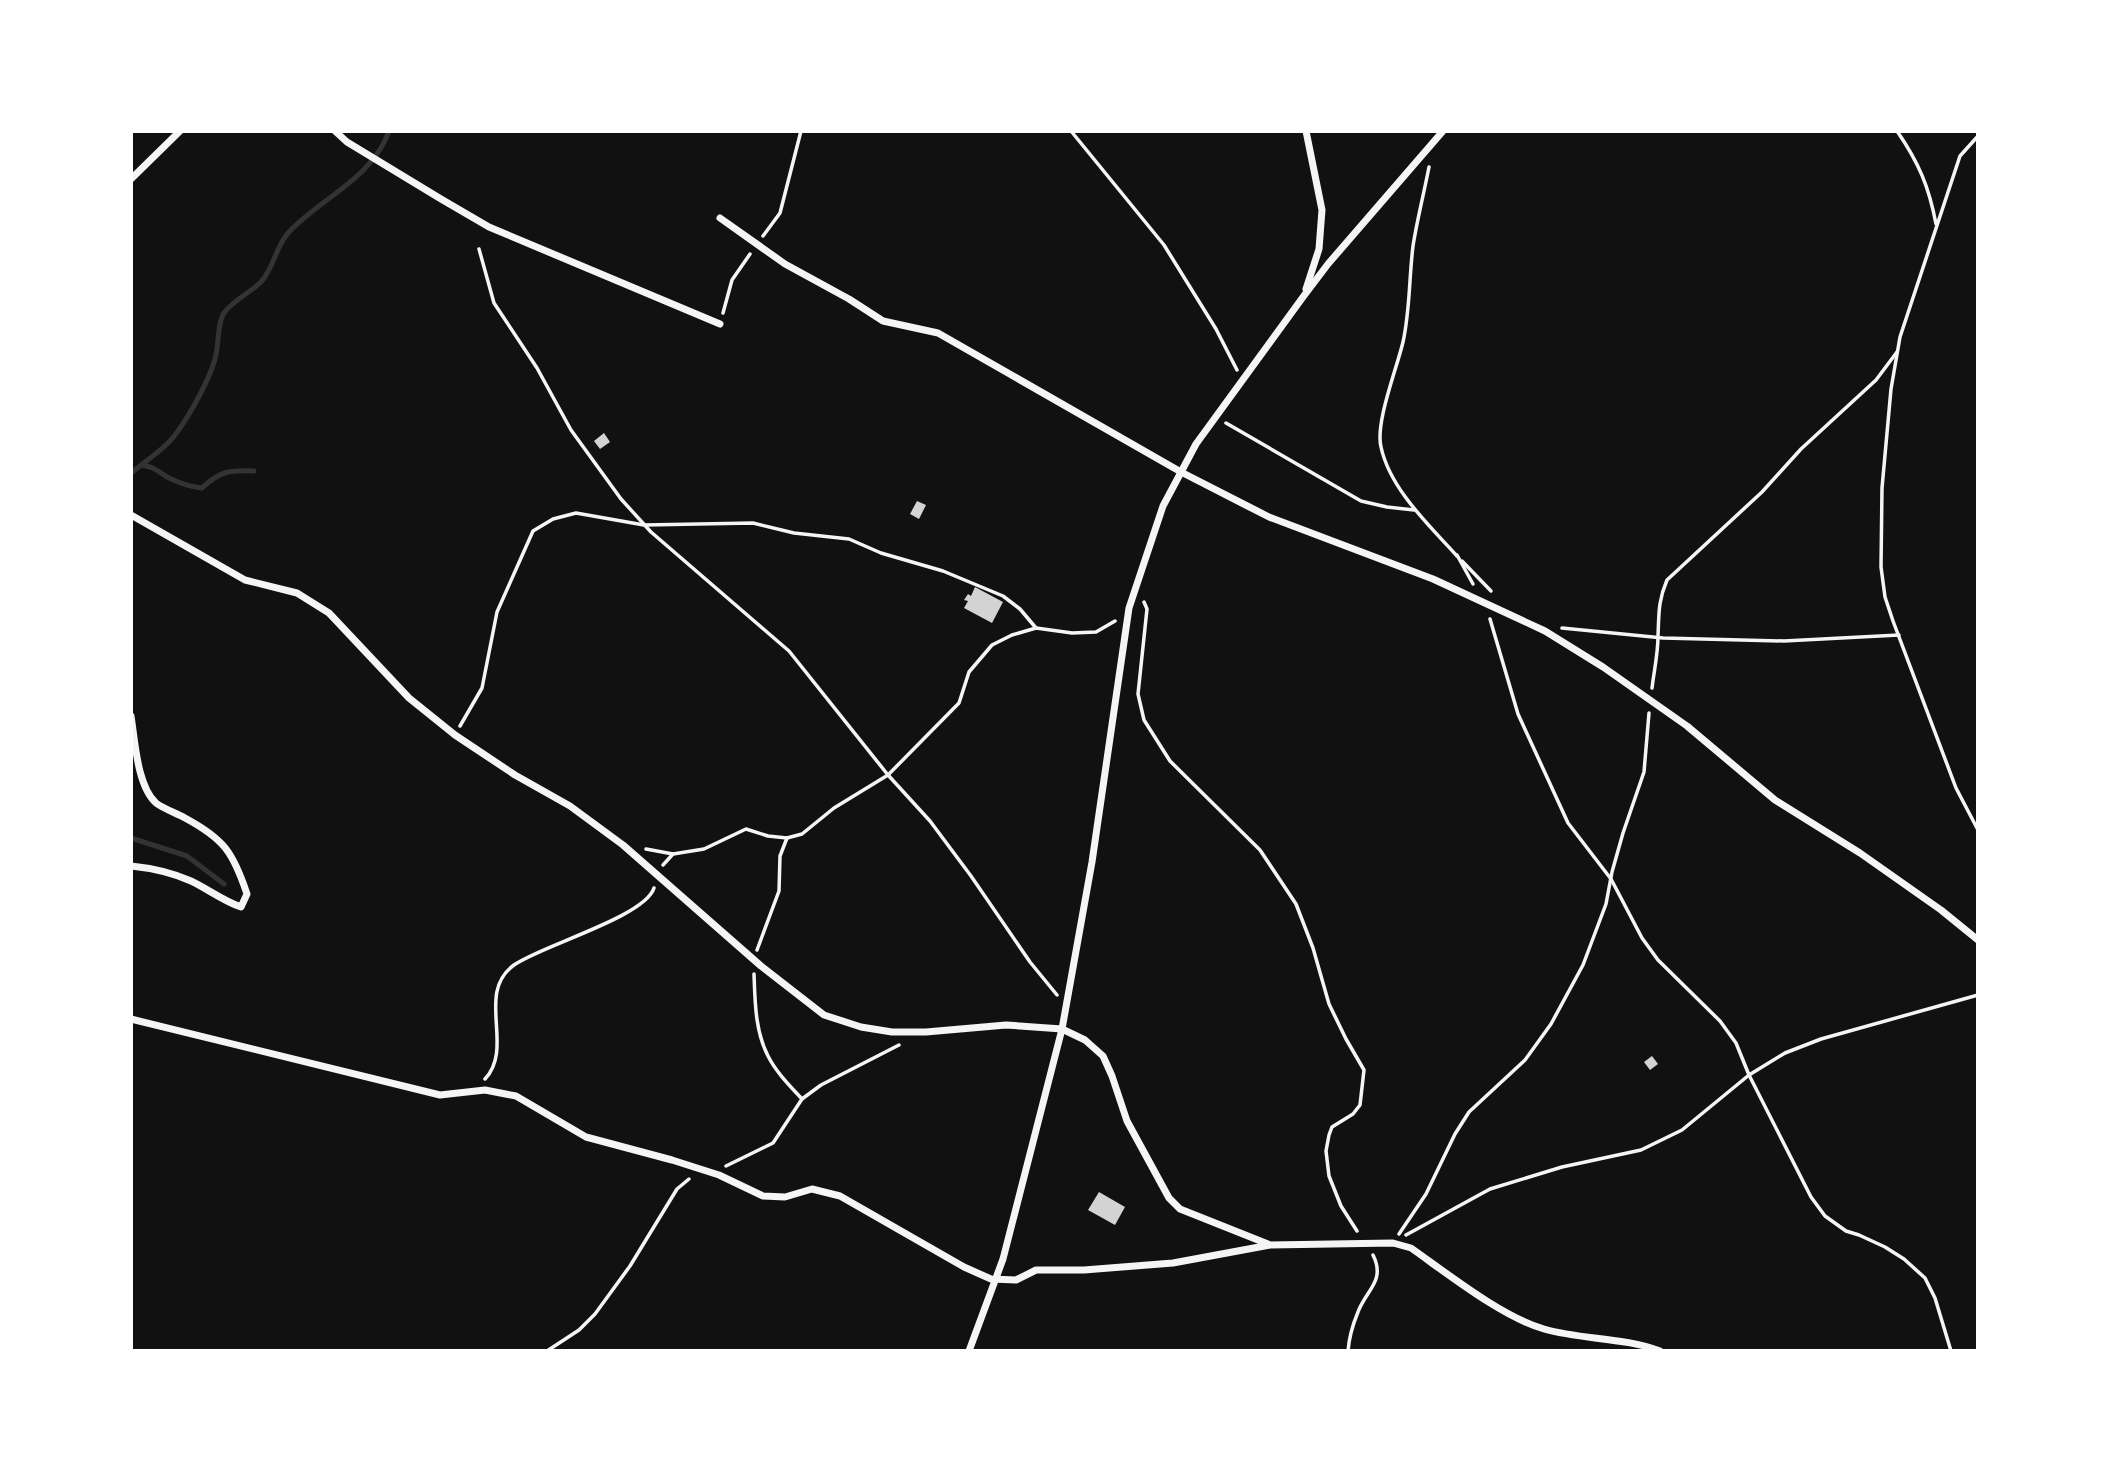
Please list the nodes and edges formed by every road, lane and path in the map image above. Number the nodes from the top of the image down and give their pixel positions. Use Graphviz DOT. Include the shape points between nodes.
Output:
graph roads {
  1 [pos="180,131"];
  2 [pos="335,131"];
  3 [pos="802,131"];
  4 [pos="1071,131"];
  5 [pos="1306,131"];
  6 [pos="1443,131"];
  7 [pos="1897,131"];
  8 [pos="1978,136"];
  9 [pos="1429,167"];
  10 [pos="131,179"];
  11 [pos="720,218"];
  12 [pos="1936,226"];
  13 [pos="757,243"];
  14 [pos="480,249"];
  15 [pos="1303,296"];
  16 [pos="720,324"];
  17 [pos="1897,352"];
  18 [pos="1242,380"];
  19 [pos="1216,417"];
  20 [pos="1181,472"];
  21 [pos="1415,510"];
  22 [pos="131,515"];
  23 [pos="644,525"];
  24 [pos="1457,555"];
  25 [pos="1136,584"];
  26 [pos="1500,598"];
  27 [pos="1484,603"];
  28 [pos="1129,608"];
  29 [pos="1036,628"];
  30 [pos="1545,631"];
  31 [pos="1899,635"];
  32 [pos="1658,638"];
  33 [pos="1650,700"];
  34 [pos="131,716"];
  35 [pos="455,735"];
  36 [pos="888,775"];
  37 [pos="1978,830"];
  38 [pos="623,845"];
  39 [pos="673,854"];
  40 [pos="131,866"];
  41 [pos="657,875"];
  42 [pos="1611,879"];
  43 [pos="1978,940"];
  44 [pos="1978,995"];
  45 [pos="1066,1006"];
  46 [pos="131,1019"];
  47 [pos="1062,1029"];
  48 [pos="1749,1075"];
  49 [pos="474,1091"];
  50 [pos="1393,1243"];
  51 [pos="1365,1244"];
  52 [pos="1270,1245"];
  53 [pos="996,1279"];
  54 [pos="969,1351"];
  55 [pos="1348,1351"];
  56 [pos="1660,1351"];
  57 [pos="1951,1351"];
  1 -- 10 [label="street"];
  2 -- 16 [label="street" via="489,227"];
  3 -- 13 [label="path" via="780,213"];
  4 -- 18 [label="path" via="1164,245"];
  5 -- 15 [label="street" via="1322,210 1319,249"];
  6 -- 15 [label="street"];
  7 -- 12 [label="path" via="1930,193"];
  8 -- 12 [label="path" via="1960,156"];
  9 -- 21 [label="path" via="1403,340 1380,443 1384,460"];
  11 -- 13 [label="street"];
  12 -- 17 [label="path"];
  13 -- 16 [label="path" via="732,280"];
  13 -- 20 [label="street" via="883,321 938,333"];
  14 -- 23 [label="path" via="494,303 571,430"];
  15 -- 18 [label="street"];
  17 -- 31 [label="path" via="1882,488 1881,567 1885,597"];
  17 -- 32 [label="path" via="1876,380 1667,580 1658,608"];
  18 -- 19 [label="street"];
  19 -- 20 [label="street"];
  19 -- 21 [label="path" via="1361,501"];
  20 -- 25 [label="street" via="1163,506"];
  20 -- 27 [label="street" via="1269,517"];
  21 -- 24 [label="path"];
  22 -- 35 [label="street" via="245,580 297,593 329,613 409,698"];
  23 -- 29 [label="path" via="753,523 849,539 1003,596"];
  23 -- 35 [label="path" via="576,513 533,531 497,612 482,688"];
  23 -- 36 [label="path" via="789,651"];
  24 -- 26 [label="path"];
  24 -- 27 [label="path"];
  25 -- 28 [label="street"];
  25 -- 51 [label="path" via="1147,609 1138,694 1143,720 1170,761 1260,850 1296,904 1328,1004 1364,1070 1360,1105 1332,1127 1326,1151 1329,1176 1341,1206"];
  27 -- 30 [label="street"];
  27 -- 42 [label="path" via="1536,757 1568,823"];
  28 -- 29 [label="path" via="1112,625 1096,632"];
  28 -- 45 [label="street"];
  29 -- 36 [label="path" via="992,645 969,672 959,703"];
  30 -- 32 [label="path" via="1566,628"];
  30 -- 33 [label="street"];
  31 -- 32 [label="path" via="1784,641"];
  31 -- 37 [label="path" via="1956,788"];
  32 -- 33 [label="path"];
  33 -- 42 [label="path" via="1644,772"];
  33 -- 43 [label="street" via="1775,800 1860,853"];
  34 -- 40 [label="street" via="138,764 155,802 209,831 229,851 247,894 241,907 191,881"];
  35 -- 38 [label="street" via="570,806"];
  36 -- 39 [label="path" via="802,834 788,838 746,829 704,849"];
  36 -- 45 [label="path" via="938,832"];
  38 -- 39 [label="path"];
  38 -- 41 [label="street"];
  39 -- 41 [label="path"];
  41 -- 47 [label="street" via="824,1015 892,1032 1006,1025"];
  41 -- 49 [label="path" via="652,894 639,905 514,964 501,977 495,997 498,1051 493,1071"];
  42 -- 48 [label="path" via="1642,938 1720,1021 1736,1043"];
  42 -- 50 [label="path" via="1583,965 1550,1024 1525,1060 1469,1112 1426,1194"];
  44 -- 48 [label="path" via="1821,1039 1785,1052"];
  45 -- 47 [label="street"];
  46 -- 49 [label="street" via="440,1096"];
  47 -- 52 [label="street" via="1103,1056 1127,1121 1168,1198 1180,1209"];
  47 -- 53 [label="street"];
  48 -- 50 [label="path" via="1682,1130 1641,1150 1490,1189"];
  48 -- 57 [label="path" via="1825,1216 1846,1231 1885,1247 1925,1278"];
  49 -- 53 [label="street" via="516,1096 586,1138 719,1175 763,1196 785,1198 812,1189 839,1196 964,1267"];
  50 -- 51 [label="street"];
  50 -- 56 [label="street" via="1411,1248 1520,1320 1545,1330"];
  51 -- 52 [label="street"];
  51 -- 55 [label="path" via="1378,1268 1376,1283 1359,1309"];
  52 -- 53 [label="street" via="1173,1263 1036,1270 1016,1280"];
  53 -- 54 [label="street"];
}
